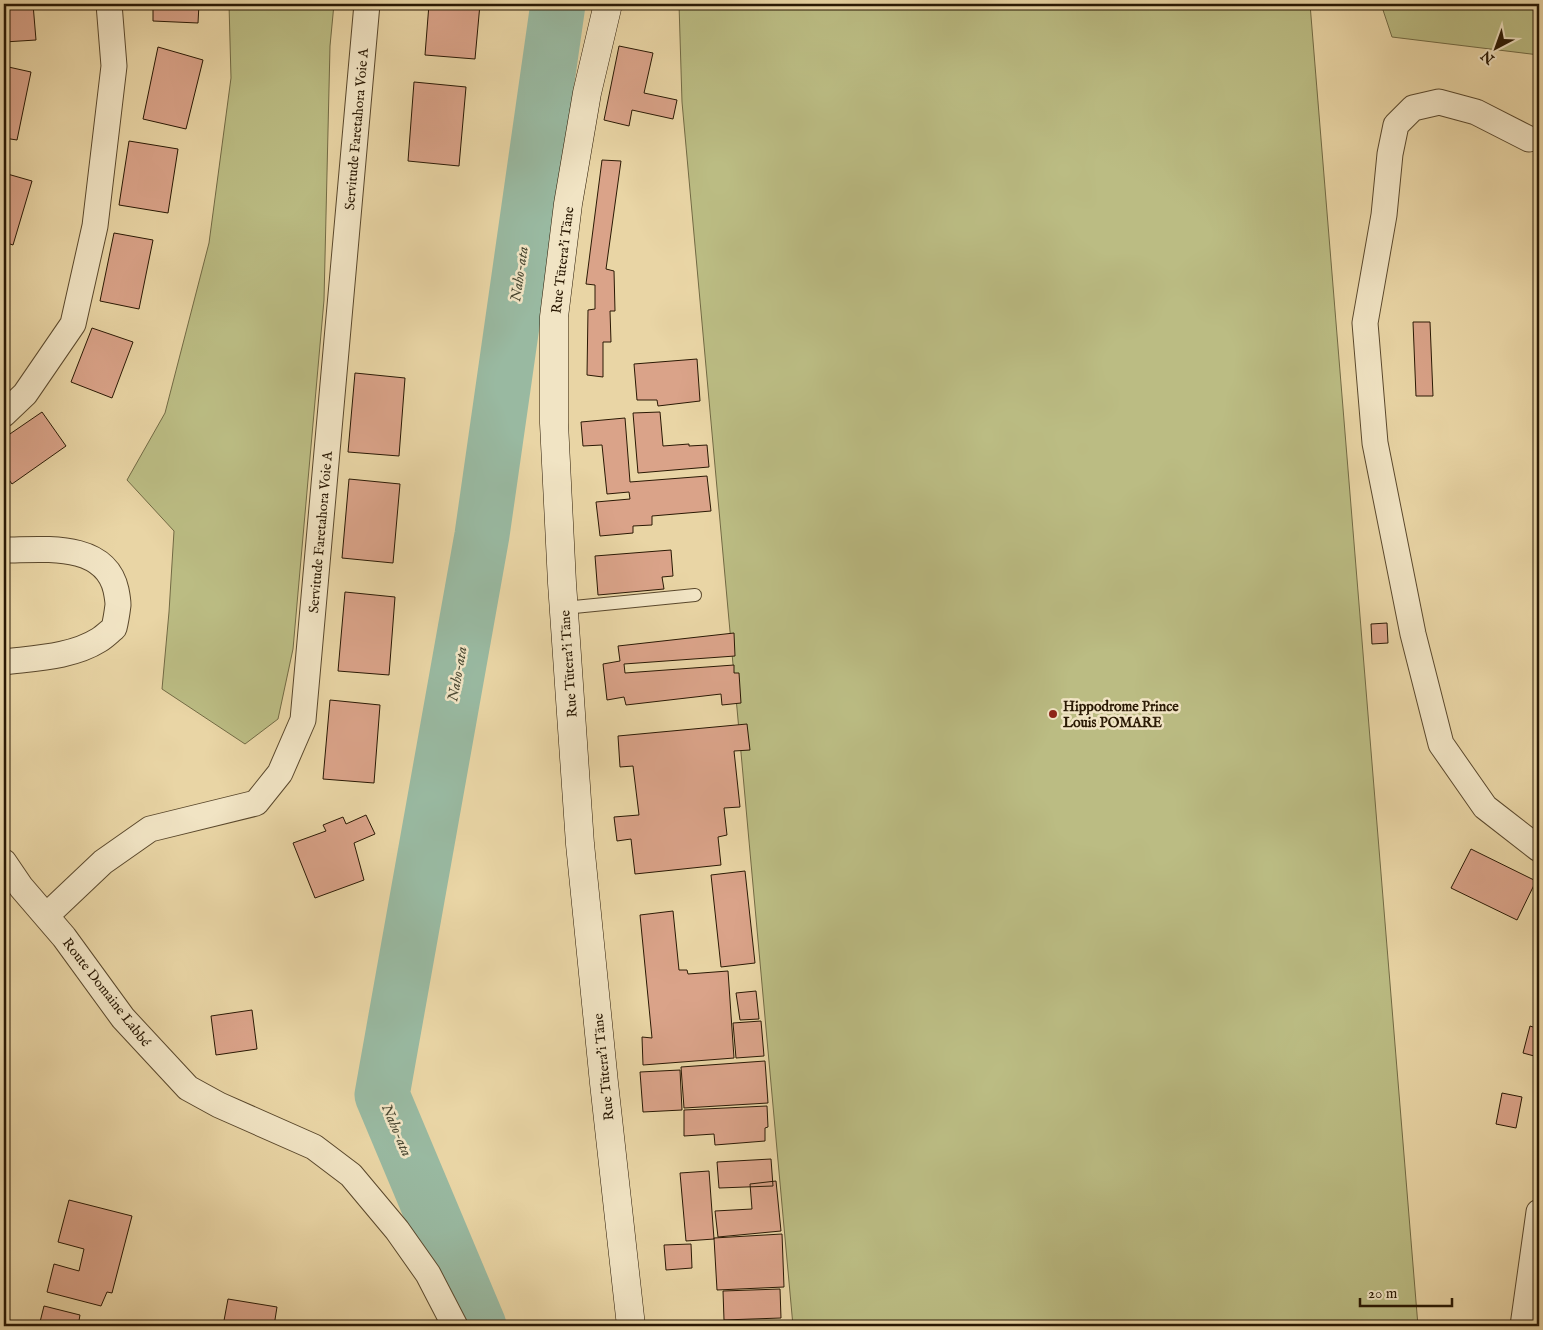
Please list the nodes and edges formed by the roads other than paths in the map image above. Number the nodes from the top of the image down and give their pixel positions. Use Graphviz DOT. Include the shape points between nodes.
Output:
graph roads {
  1 [pos="108,4"];
  2 [pos="367,4"];
  3 [pos="608,4"];
  4 [pos="1529,140"];
  5 [pos="4,414"];
  6 [pos="4,550"];
  7 [pos="694,595"];
  8 [pos="564,608"];
  9 [pos="4,662"];
  10 [pos="1539,850"];
  11 [pos="4,862"];
  12 [pos="46,916"];
  13 [pos="1539,1212"];
  14 [pos="455,1326"];
  15 [pos="630,1326"];
  16 [pos="1523,1326"];
  1 -- 5 [label="street" via="114,66 95,226 73,324 25,394"];
  2 -- 12 [label="street, Servitude Faretahora Voie A" via="303,720 280,773 256,803 150,829 103,862"];
  3 -- 8 [label="street, Rue Tūtera'i Tāne" via="585,102 554,317 554,423"];
  4 -- 10 [label="street" via="1476,112 1439,102 1413,108 1396,125 1365,323 1375,443 1413,634 1441,744 1485,807"];
  6 -- 9 [label="street" via="66,550 93,558 113,579 118,603 114,628 100,640 79,649"];
  7 -- 8 [label="lane"];
  8 -- 15 [label="street, Rue Tūtera'i Tāne" via="581,853"];
  11 -- 12 [label="street, Route Domaine Labbé"];
  12 -- 14 [label="street, Route Domaine Labbé" via="123,1018 188,1088 314,1147 351,1175 397,1230 428,1274"];
  13 -- 16 [label="street"];
}
